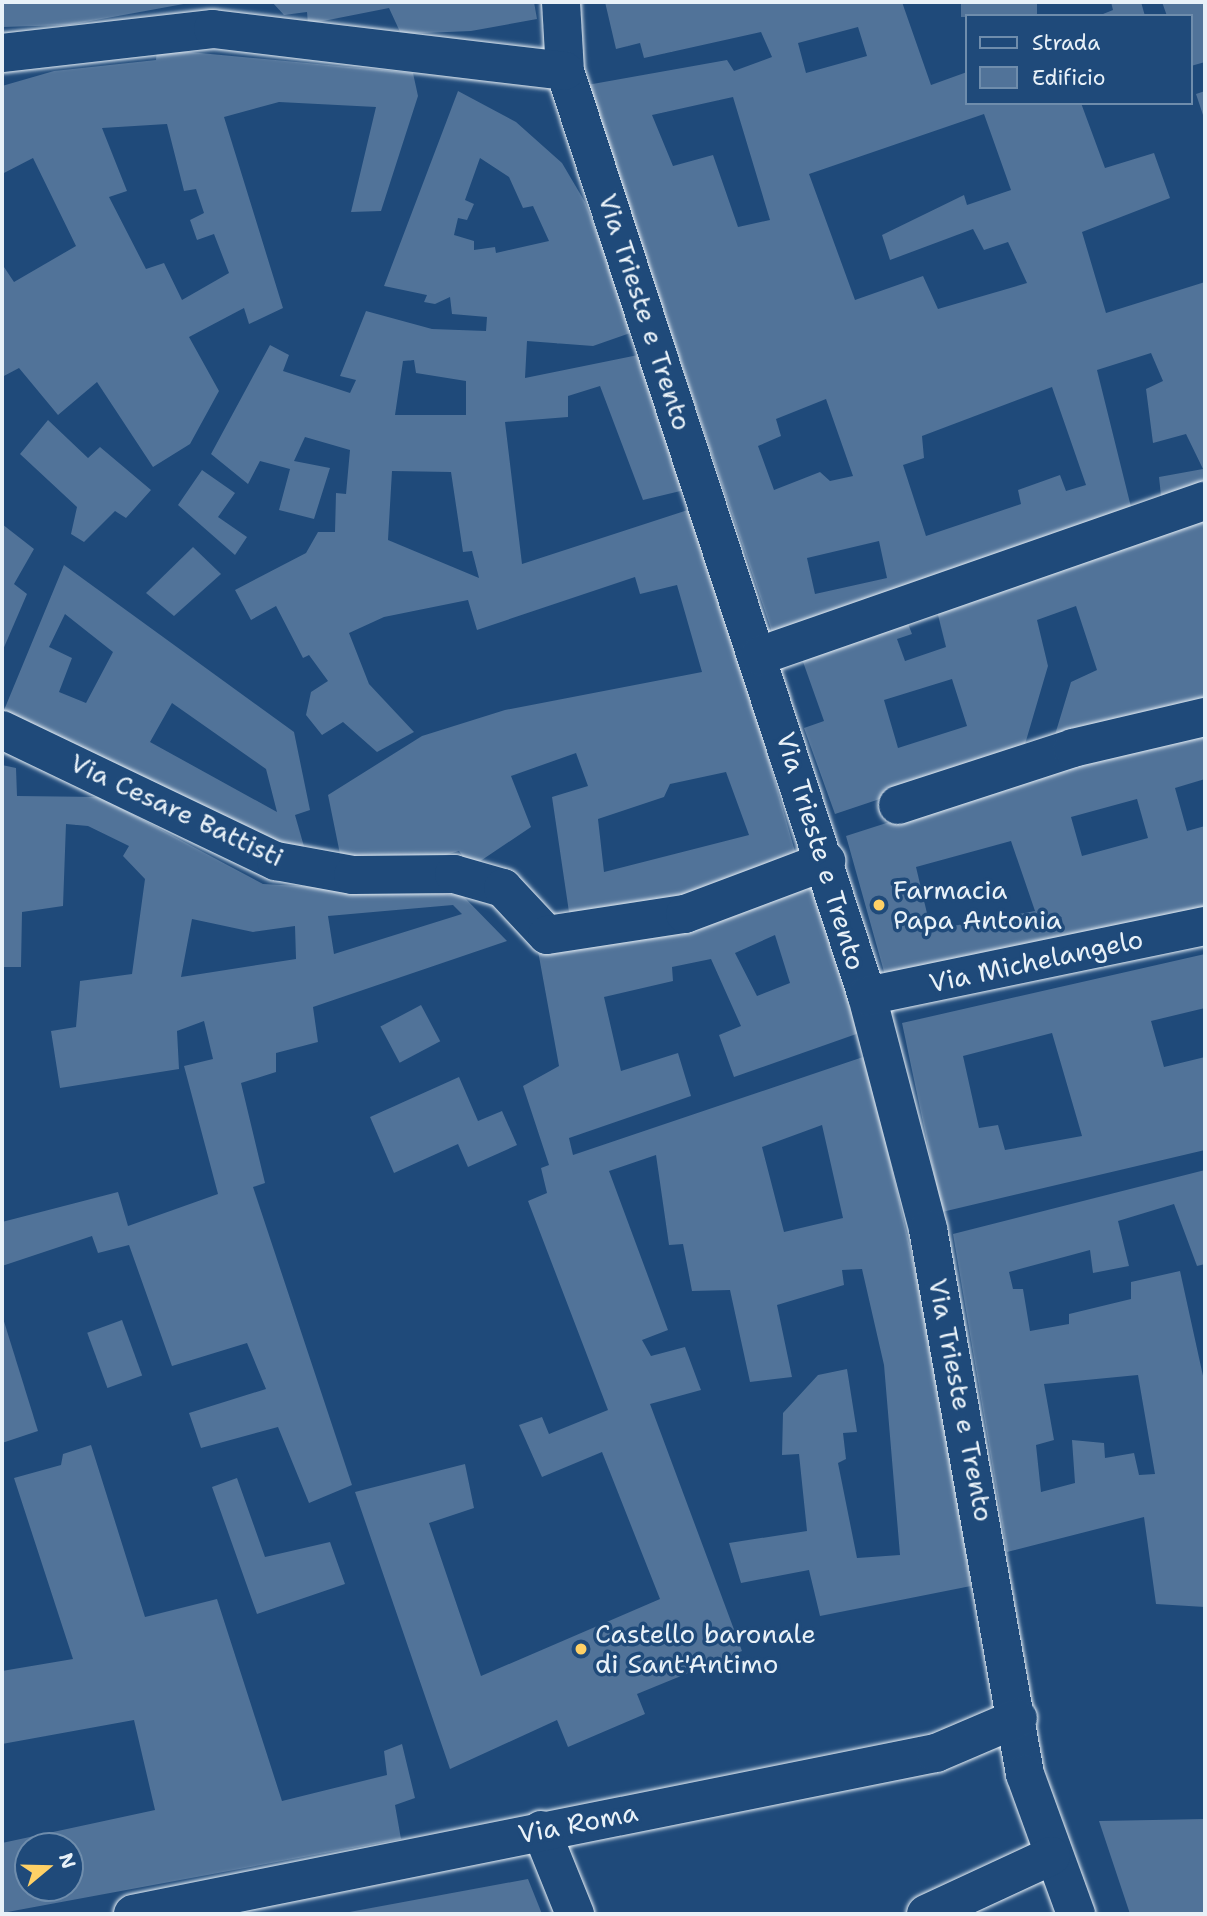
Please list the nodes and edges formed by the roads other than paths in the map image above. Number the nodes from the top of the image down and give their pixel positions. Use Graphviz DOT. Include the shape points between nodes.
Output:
graph roads {
  1 [pos="561,2"];
  2 [pos="2,53"];
  3 [pos="565,71"];
  4 [pos="1205,501"];
  5 [pos="759,656"];
  6 [pos="1205,717"];
  7 [pos="2,730"];
  8 [pos="898,805"];
  9 [pos="827,861"];
  10 [pos="1205,926"];
  11 [pos="867,996"];
  12 [pos="1018,1718"];
  13 [pos="541,1830"];
  14 [pos="1051,1856"];
  15 [pos="133,1914"];
  16 [pos="575,1914"];
  17 [pos="926,1914"];
  18 [pos="1076,1914"];
  1 -- 3 [label="street, Via Trieste e Trento"];
  2 -- 3 [label="street" via="213,29"];
  3 -- 5 [label="street, Via Trieste e Trento"];
  4 -- 5 [label="street"];
  5 -- 9 [label="street, Via Trieste e Trento"];
  6 -- 8 [label="street" via="1073,748"];
  7 -- 9 [label="street, Via Cesare Battisti" via="276,861 353,875 454,874 503,888 547,935 685,914"];
  9 -- 11 [label="street, Via Trieste e Trento"];
  10 -- 11 [label="street, Via Michelangelo"];
  11 -- 12 [label="street, Via Trieste e Trento" via="928,1229"];
  12 -- 13 [label="street, Via Roma" via="936,1753"];
  12 -- 14 [label="street, Via Trieste e Trento" via="1025,1774"];
  13 -- 15 [label="street, Via Roma"];
  13 -- 16 [label="street"];
  14 -- 17 [label="street"];
  14 -- 18 [label="street, Via Trieste e Trento"];
}
